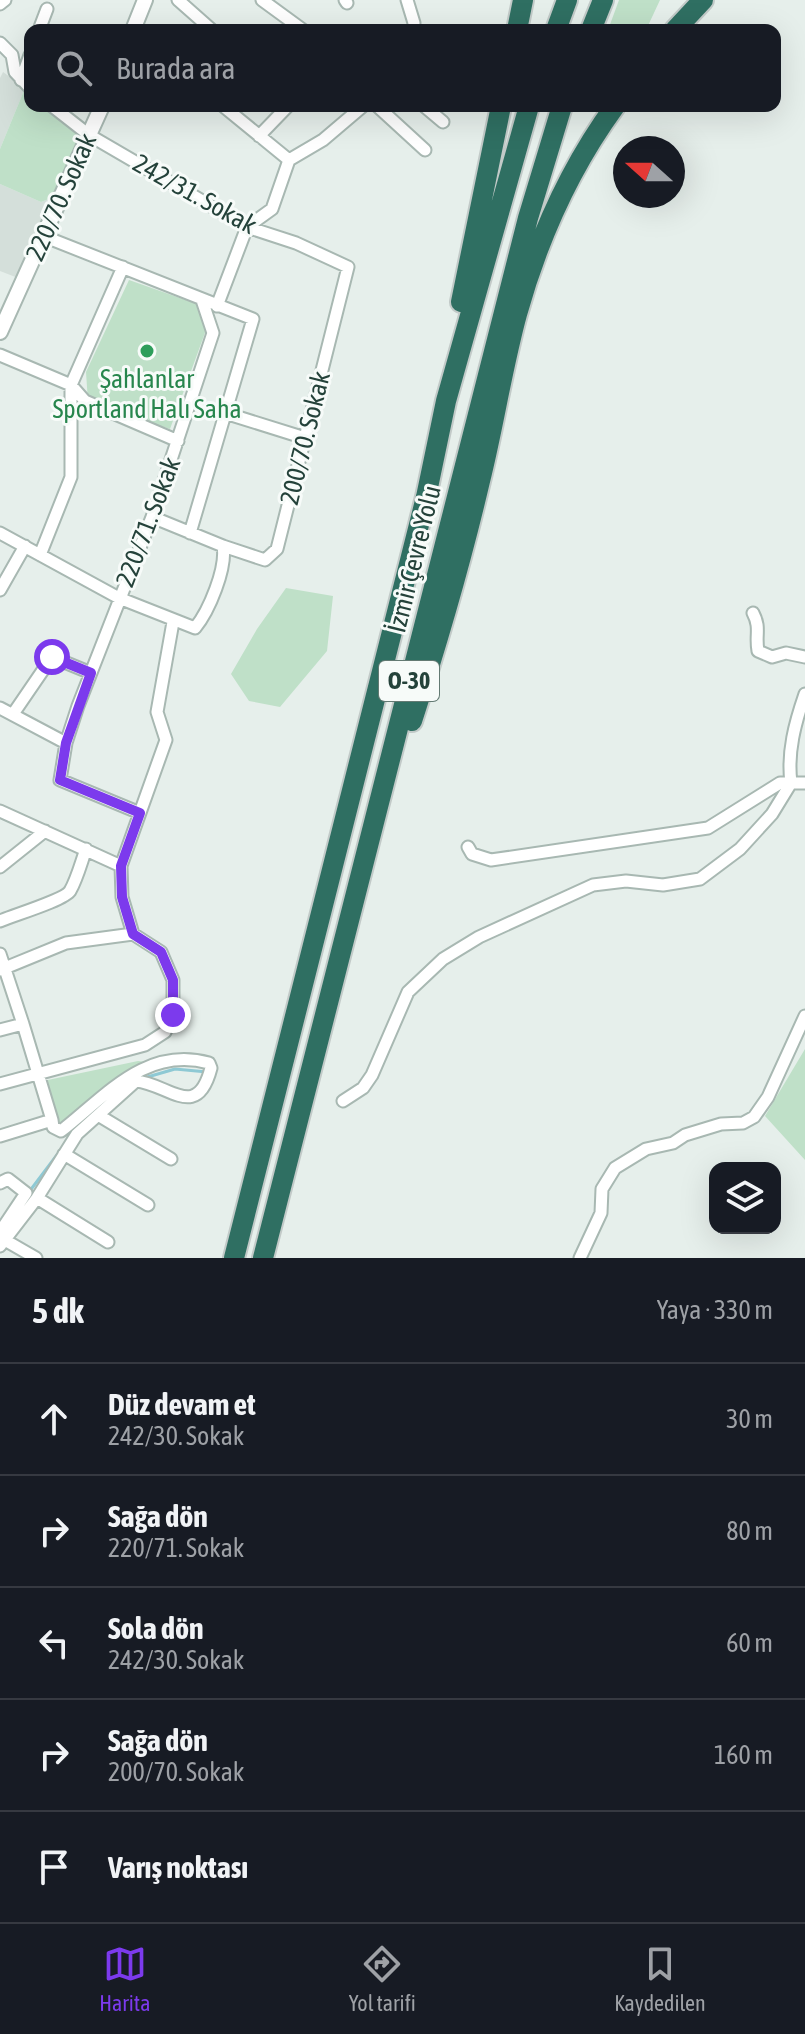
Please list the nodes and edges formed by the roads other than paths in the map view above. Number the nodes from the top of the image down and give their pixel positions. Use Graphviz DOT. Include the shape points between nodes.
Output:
graph roads {
  1 [pos="5,0"];
  2 [pos="145,0"];
  3 [pos="178,0"];
  4 [pos="262,0"];
  5 [pos="407,0"];
  6 [pos="523,0"];
  7 [pos="567,0"];
  8 [pos="603,0"];
  9 [pos="703,0"];
  10 [pos="0,4"];
  11 [pos="47,9"];
  12 [pos="41,24"];
  13 [pos="137,24"];
  14 [pos="205,24"];
  15 [pos="292,24"];
  16 [pos="414,24"];
  17 [pos="518,24"];
  18 [pos="558,24"];
  19 [pos="593,24"];
  20 [pos="681,24"];
  21 [pos="0,43"];
  22 [pos="24,82"];
  23 [pos="60,112"];
  24 [pos="99,112"];
  25 [pos="230,112"];
  26 [pos="282,112"];
  27 [pos="356,112"];
  28 [pos="384,112"];
  29 [pos="431,112"];
  30 [pos="500,112"];
  31 [pos="527,112"];
  32 [pos="560,112"];
  33 [pos="611,112"];
  34 [pos="443,122"];
  35 [pos="89,135"];
  36 [pos="259,136"];
  37 [pos="425,150"];
  38 [pos="289,160"];
  39 [pos="247,227"];
  40 [pos="43,236"];
  41 [pos="123,267"];
  42 [pos="348,267"];
  43 [pos="202,300"];
  44 [pos="217,306"];
  45 [pos="0,332"];
  46 [pos="0,355"];
  47 [pos="71,385"];
  48 [pos="446,401"];
  49 [pos="225,413"];
  50 [pos="305,438"];
  51 [pos="178,441"];
  52 [pos="152,517"];
  53 [pos="0,533"];
  54 [pos="190,533"];
  55 [pos="25,546"];
  56 [pos="223,546"];
  57 [pos="40,555"];
  58 [pos="0,590"];
  59 [pos="119,598"];
  60 [pos="753,613"];
  61 [pos="173,622"];
  62 [pos="805,657"];
  63 [pos="91,673"];
  64 [pos="805,694"];
  65 [pos="0,708"];
  66 [pos="13,714"];
  67 [pos="66,743"];
  68 [pos="791,783"];
  69 [pos="805,783"];
  70 [pos="140,813"];
  71 [pos="3,816"];
  72 [pos="45,831"];
  73 [pos="468,847"];
  74 [pos="86,849"];
  75 [pos="121,866"];
  76 [pos="0,867"];
  77 [pos="353,903"];
  78 [pos="0,921"];
  79 [pos="133,934"];
  80 [pos="0,954"];
  81 [pos="3,969"];
  82 [pos="805,1016"];
  83 [pos="23,1024"];
  84 [pos="0,1030"];
  85 [pos="38,1074"];
  86 [pos="0,1084"];
  87 [pos="343,1101"];
  88 [pos="98,1115"];
  89 [pos="52,1120"];
  90 [pos="0,1136"];
  91 [pos="64,1154"];
  92 [pos="171,1159"];
  93 [pos="0,1183"];
  94 [pos="31,1196"];
  95 [pos="148,1205"];
  96 [pos="1,1239"];
  97 [pos="108,1242"];
  98 [pos="36,1258"];
  99 [pos="234,1258"];
  100 [pos="263,1258"];
  101 [pos="580,1258"];
  1 -- 10 [label="street"];
  2 -- 13 [label="street"];
  3 -- 14 [label="street"];
  4 -- 15 [label="street"];
  5 -- 16 [label="street"];
  6 -- 17 [label="highway"];
  7 -- 18 [label="highway"];
  8 -- 19 [label="highway"];
  9 -- 20 [label="highway"];
  11 -- 12 [label="street"];
  21 -- 22 [label="street"];
  23 -- 35 [label="street, 242/31. Sokak"];
  24 -- 35 [label="street, 220/70. Sokak"];
  25 -- 36 [label="street"];
  26 -- 36 [label="street"];
  27 -- 38 [label="street"];
  28 -- 37 [label="street"];
  29 -- 34 [label="street"];
  30 -- 48 [label="highway"];
  31 -- 48 [label="highway, İzmir Çevre Yolu / O-30"];
  32 -- 77 [label="highway, İzmir Çevre Yolu / O-30" via="528,218"];
  33 -- 77 [label="highway" via="557,201 531,269 441,632"];
  35 -- 39 [label="street, 242/31. Sokak"];
  35 -- 40 [label="street, 220/70. Sokak"];
  36 -- 38 [label="street"];
  38 -- 39 [label="street" via="272,209"];
  39 -- 42 [label="street, 242/31. Sokak"];
  39 -- 44 [label="street"];
  40 -- 41 [label="street"];
  40 -- 45 [label="street, 220/70. Sokak"];
  41 -- 43 [label="street"];
  41 -- 47 [label="street"];
  42 -- 50 [label="street, 200/70. Sokak"];
  43 -- 44 [label="street"];
  43 -- 51 [label="street, 220/71. Sokak" via="213,333"];
  44 -- 49 [label="street" via="253,319"];
  46 -- 47 [label="street"];
  47 -- 51 [label="street" via="85,401"];
  47 -- 57 [label="street" via="71,477"];
  48 -- 99 [label="highway, İzmir Çevre Yolu / O-30"];
  49 -- 50 [label="street"];
  49 -- 54 [label="street"];
  50 -- 56 [label="street, 200/70. Sokak" via="272,557 265,560"];
  51 -- 52 [label="street, 220/71. Sokak"];
  52 -- 54 [label="street"];
  52 -- 59 [label="street, 220/71. Sokak"];
  53 -- 55 [label="street"];
  54 -- 56 [label="street"];
  55 -- 57 [label="street"];
  55 -- 58 [label="street"];
  56 -- 61 [label="street" via="225,557 205,616 195,628"];
  57 -- 59 [label="street"];
  59 -- 61 [label="street"];
  59 -- 63 [label="street, 220/71. Sokak"];
  60 -- 62 [label="street" via="759,623 758,651 772,657"];
  61 -- 70 [label="street" via="157,712 166,740"];
  63 -- 66 [label="street" via="52,657"];
  63 -- 67 [label="street, 220/71. Sokak"];
  64 -- 68 [label="street" via="788,764"];
  65 -- 66 [label="street"];
  66 -- 67 [label="street"];
  67 -- 70 [label="street, 220/71. Sokak" via="60,780"];
  68 -- 69 [label="street"];
  68 -- 73 [label="street" via="780,783 708,828 491,860 472,854"];
  68 -- 87 [label="street" via="740,849 700,879 593,885 443,959 408,992 372,1075"];
  70 -- 75 [label="street"];
  71 -- 72 [label="street"];
  72 -- 74 [label="street"];
  72 -- 76 [label="street"];
  74 -- 75 [label="street"];
  74 -- 78 [label="street" via="63,899"];
  75 -- 79 [label="street" via="122,897"];
  77 -- 100 [label="highway, İzmir Çevre Yolu / O-30"];
  79 -- 81 [label="street" via="66,943"];
  79 -- 85 [label="street" via="161,952 173,980 173,1015 165,1032 145,1045"];
  80 -- 81 [label="street"];
  81 -- 83 [label="street"];
  82 -- 101 [label="street" via="754,1117 646,1149 615,1168 602,1189 601,1213"];
  83 -- 84 [label="street"];
  83 -- 85 [label="street"];
  85 -- 86 [label="street"];
  85 -- 89 [label="street"];
  88 -- 89 [label="street" via="136,1081 185,1098 196,1096 204,1087 209,1063 189,1058 139,1068 61,1131"];
  88 -- 91 [label="street"];
  88 -- 92 [label="street"];
  89 -- 90 [label="street"];
  91 -- 94 [label="street"];
  91 -- 95 [label="street"];
  93 -- 94 [label="street" via="8,1179"];
  94 -- 96 [label="street"];
  94 -- 97 [label="street"];
  96 -- 98 [label="street"];
}
